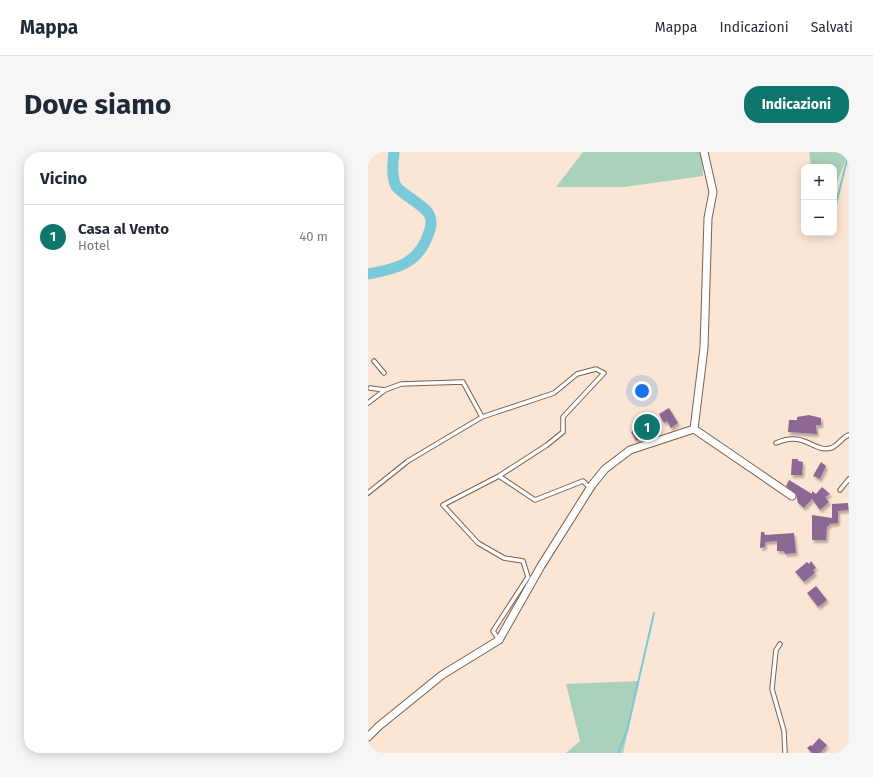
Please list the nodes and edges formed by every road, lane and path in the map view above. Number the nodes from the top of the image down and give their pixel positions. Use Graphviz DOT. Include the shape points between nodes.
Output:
graph roads {
  1 [pos="704,152"];
  2 [pos="374,362"];
  3 [pos="384,373"];
  4 [pos="370,388"];
  5 [pos="385,390"];
  6 [pos="368,403"];
  7 [pos="482,417"];
  8 [pos="694,429"];
  9 [pos="849,436"];
  10 [pos="776,443"];
  11 [pos="499,476"];
  12 [pos="849,479"];
  13 [pos="590,488"];
  14 [pos="840,490"];
  15 [pos="368,493"];
  16 [pos="792,496"];
  17 [pos="499,640"];
  18 [pos="780,644"];
  19 [pos="368,738"];
  20 [pos="785,753"];
  1 -- 8 [label="street" via="713,192 708,218 704,348"];
  2 -- 3 [label="lane"];
  4 -- 5 [label="lane"];
  5 -- 6 [label="lane"];
  5 -- 7 [label="lane" via="401,384 463,382"];
  7 -- 11 [label="lane" via="554,393 576,374 596,369 604,372 563,417 563,432"];
  7 -- 15 [label="lane" via="408,461"];
  8 -- 13 [label="street" via="630,450 605,469"];
  8 -- 16 [label="street"];
  9 -- 10 [label="lane" via="832,448 822,448 799,439 786,439"];
  11 -- 13 [label="lane" via="535,500 583,481"];
  11 -- 17 [label="lane" via="443,505 478,543 504,558 523,561 528,577 493,631"];
  12 -- 14 [label="lane"];
  13 -- 17 [label="street"];
  17 -- 19 [label="street" via="442,675 379,726"];
  18 -- 20 [label="lane" via="776,650 772,688 784,731"];
}
